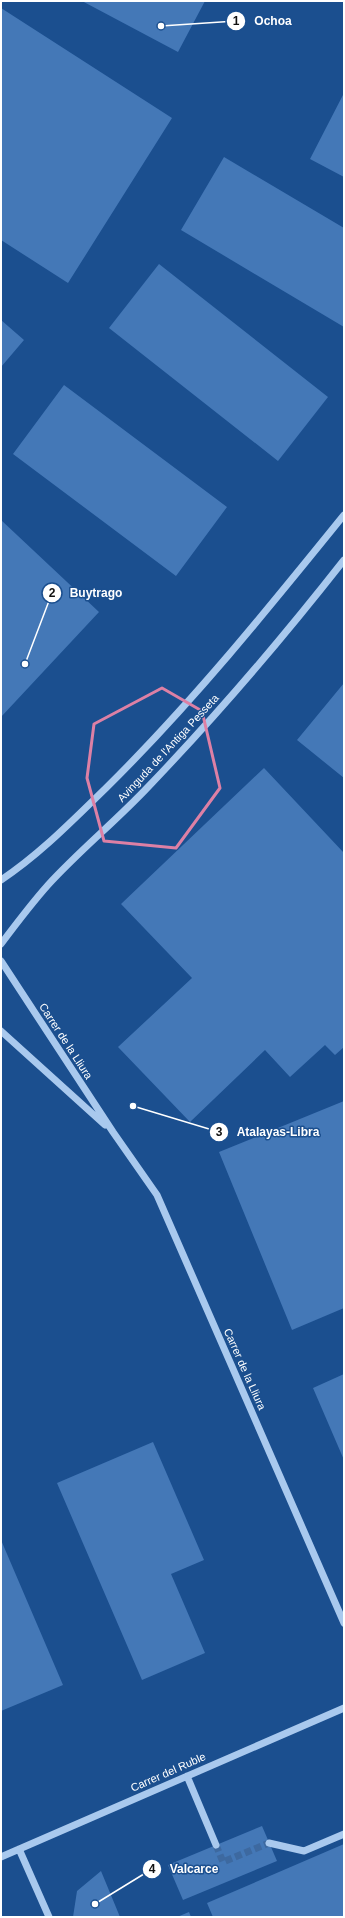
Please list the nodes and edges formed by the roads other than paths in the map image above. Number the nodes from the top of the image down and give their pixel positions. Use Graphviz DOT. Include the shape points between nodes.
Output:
graph roads {
  1 [pos="344,515"];
  2 [pos="344,560"];
  3 [pos="1,880"];
  4 [pos="1,944"];
  5 [pos="1,961"];
  6 [pos="1,1031"];
  7 [pos="113,1132"];
  8 [pos="344,1622"];
  9 [pos="344,1708"];
  10 [pos="187,1776"];
  11 [pos="344,1834"];
  12 [pos="269,1843"];
  13 [pos="216,1845"];
  14 [pos="19,1849"];
  15 [pos="1,1857"];
  16 [pos="49,1917"];
  1 -- 3 [label="street, Avinguda de l'Antiga Pesseta" via="278,598 130,764 56,837"];
  2 -- 4 [label="street, Avinguda de l'Antiga Pesseta" via="220,710 147,788 50,884"];
  5 -- 7 [label="street, Carrer de la Lliura"];
  6 -- 7 [label="street, Carrer de la Lliura"];
  7 -- 8 [label="street, Carrer de la Lliura" via="157,1195"];
  9 -- 10 [label="street, Carrer del Ruble"];
  10 -- 13 [label="street"];
  10 -- 14 [label="street, Carrer del Ruble"];
  11 -- 12 [label="street" via="304,1851"];
  14 -- 15 [label="street, Carrer del Ruble"];
  14 -- 16 [label="street"];
}
